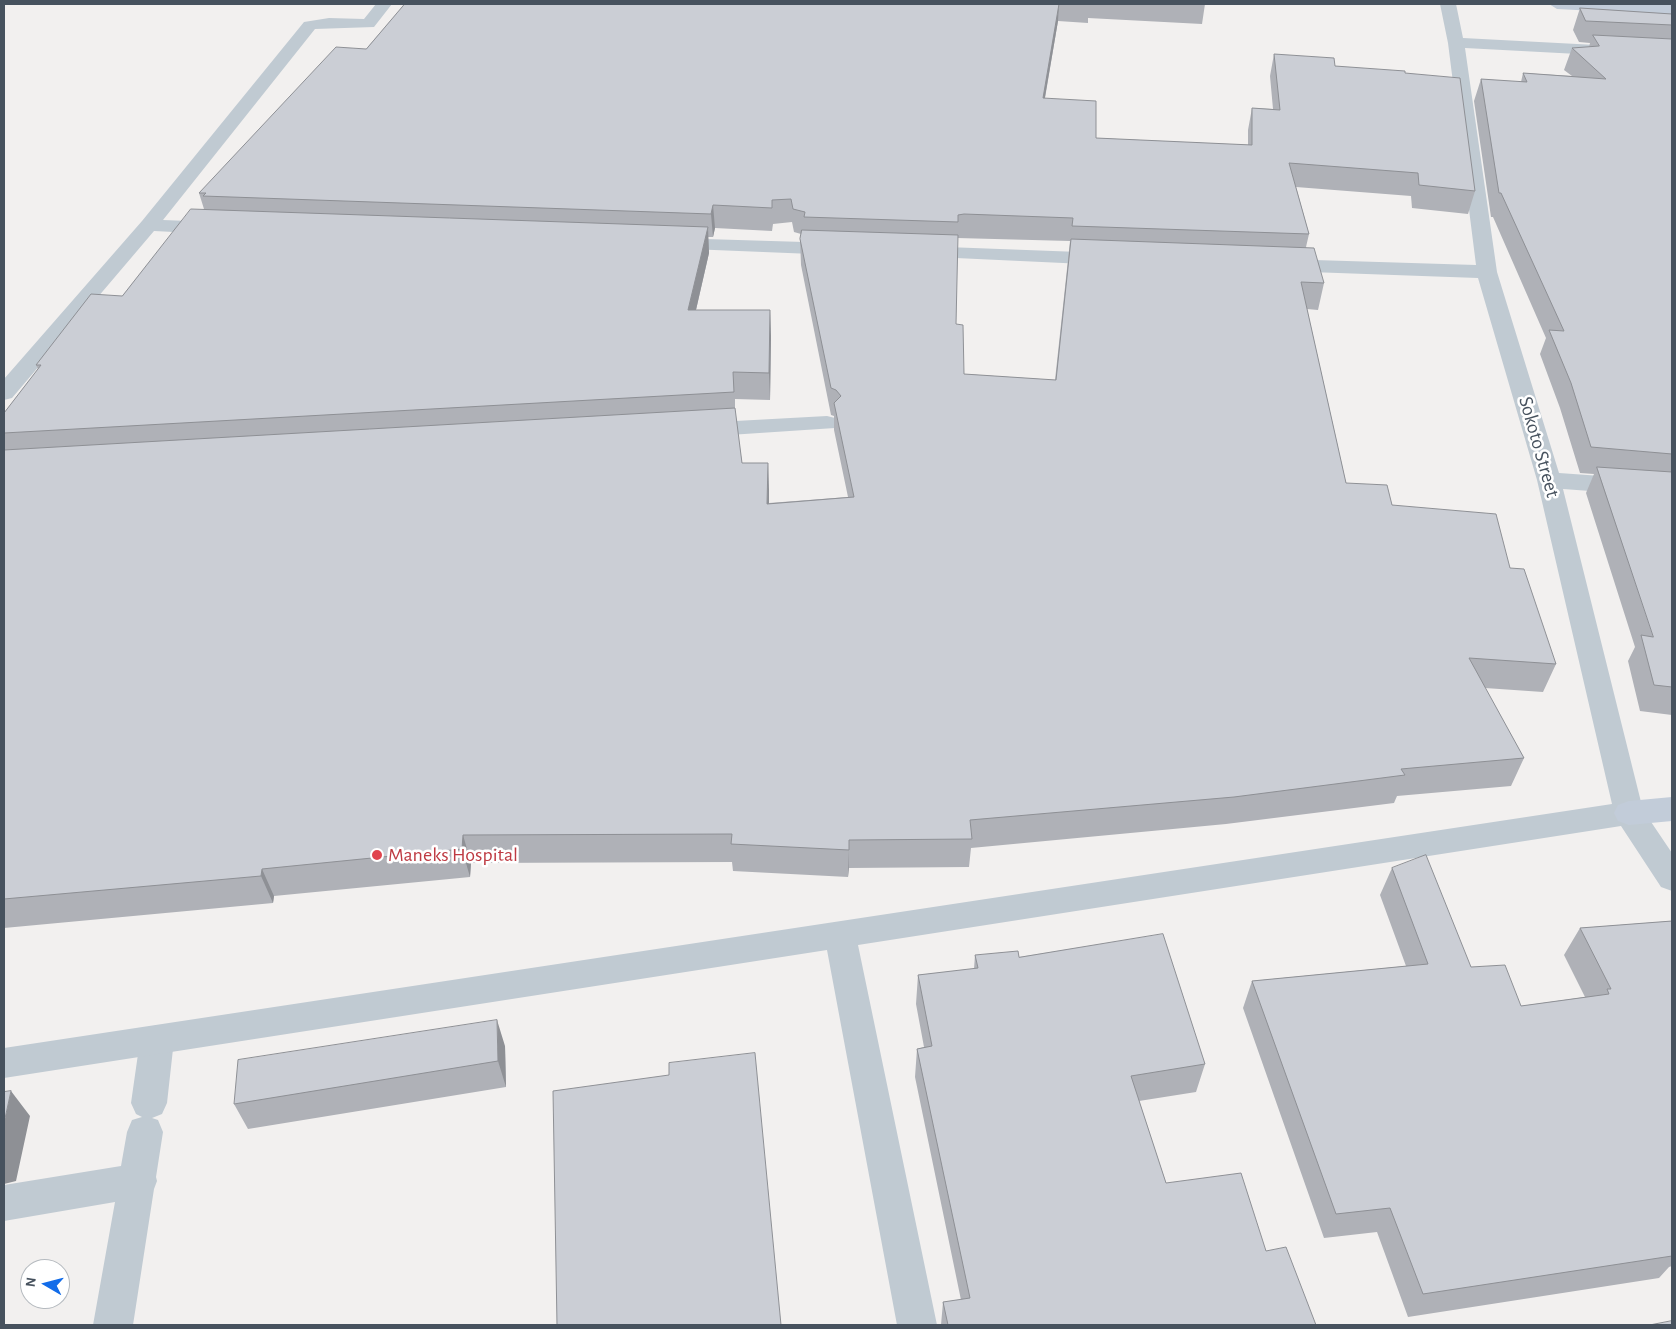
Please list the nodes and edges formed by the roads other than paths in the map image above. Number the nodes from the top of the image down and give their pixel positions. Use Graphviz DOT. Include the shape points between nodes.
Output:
graph roads {
  1 [pos="384,4"];
  2 [pos="1448,4"];
  3 [pos="1557,4"];
  4 [pos="1672,10"];
  5 [pos="1456,43"];
  6 [pos="1672,54"];
  7 [pos="148,225"];
  8 [pos="228,228"];
  9 [pos="658,243"];
  10 [pos="858,250"];
  11 [pos="898,252"];
  12 [pos="1127,260"];
  13 [pos="1267,265"];
  14 [pos="1487,272"];
  15 [pos="4,393"];
  16 [pos="827,423"];
  17 [pos="678,432"];
  18 [pos="1550,480"];
  19 [pos="1672,489"];
  20 [pos="1672,809"];
  21 [pos="1629,813"];
  22 [pos="1672,878"];
  23 [pos="840,934"];
  24 [pos="157,1040"];
  25 [pos="4,1063"];
  26 [pos="139,1182"];
  27 [pos="4,1204"];
  28 [pos="113,1325"];
  29 [pos="917,1325"];
  1 -- 7 [label="street" via="368,24 310,26"];
  2 -- 5 [label="street, Sokoto Street"];
  3 -- 4 [label="main road"];
  5 -- 6 [label="street"];
  5 -- 14 [label="street, Sokoto Street"];
  7 -- 8 [label="street"];
  7 -- 15 [label="street"];
  9 -- 10 [label="street"];
  11 -- 12 [label="street"];
  13 -- 14 [label="street"];
  14 -- 18 [label="street, Sokoto Street"];
  16 -- 17 [label="street"];
  18 -- 19 [label="street"];
  18 -- 21 [label="street, Sokoto Street"];
  20 -- 21 [label="main road"];
  21 -- 22 [label="street, Sokoto Street"];
  21 -- 23 [label="street"];
  23 -- 24 [label="street"];
  23 -- 29 [label="street"];
  24 -- 25 [label="street"];
  24 -- 26 [label="street"];
  26 -- 27 [label="street"];
  26 -- 28 [label="street"];
}
